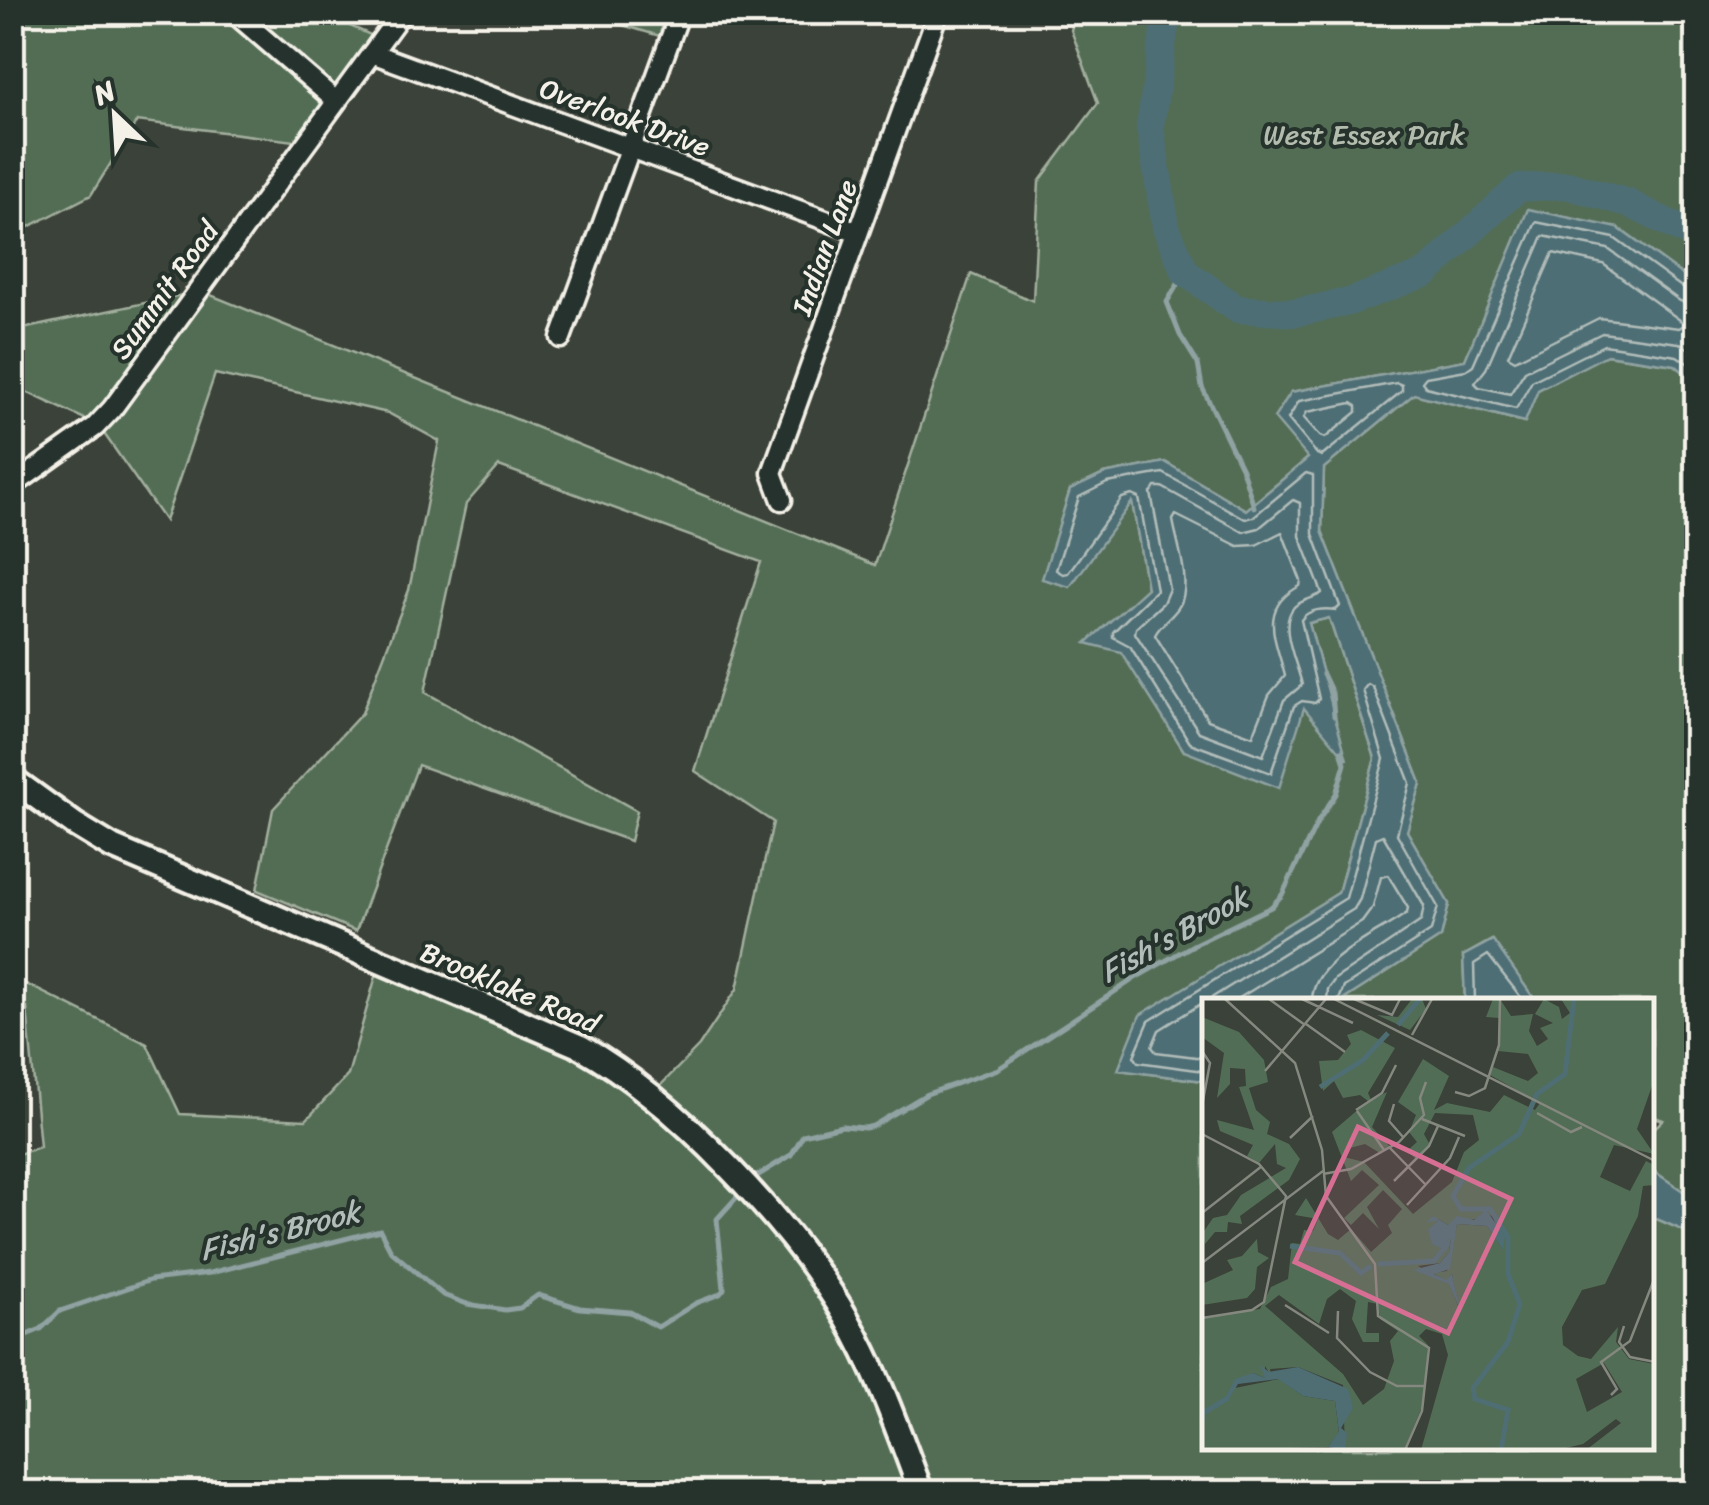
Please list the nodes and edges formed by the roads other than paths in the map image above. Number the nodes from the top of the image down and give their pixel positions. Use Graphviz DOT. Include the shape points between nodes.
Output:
graph roads {
  1 [pos="233,12"];
  2 [pos="402,12"];
  3 [pos="680,12"];
  4 [pos="938,12"];
  5 [pos="372,53"];
  6 [pos="336,102"];
  7 [pos="629,148"];
  8 [pos="858,232"];
  9 [pos="561,338"];
  10 [pos="12,486"];
  11 [pos="782,500"];
  12 [pos="12,779"];
  13 [pos="921,1492"];
  1 -- 6 [label="street"];
  2 -- 5 [label="street"];
  3 -- 7 [label="street"];
  4 -- 8 [label="street, Indian Lane"];
  5 -- 6 [label="street, Summit Road"];
  5 -- 7 [label="street, Overlook Drive"];
  6 -- 10 [label="street, Summit Road" via="112,409"];
  7 -- 8 [label="street, Overlook Drive"];
  7 -- 9 [label="street"];
  8 -- 11 [label="street, Indian Lane" via="772,473"];
  12 -- 13 [label="street, Brooklake Road" via="112,847 582,1047 640,1085 762,1206 832,1294 867,1357"];
}
